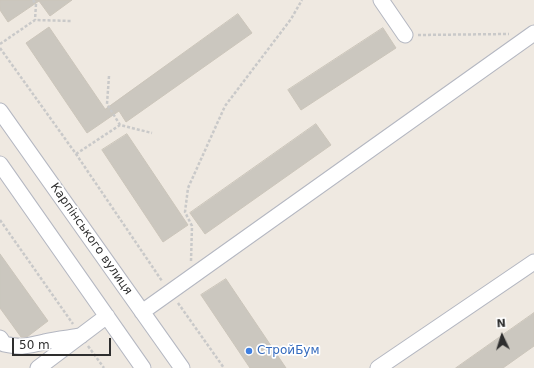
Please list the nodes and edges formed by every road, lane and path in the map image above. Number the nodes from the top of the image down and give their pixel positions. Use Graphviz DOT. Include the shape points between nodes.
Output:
graph roads {
  1 [pos="33,0"];
  2 [pos="302,0"];
  3 [pos="382,0"];
  4 [pos="35,20"];
  5 [pos="72,21"];
  6 [pos="533,34"];
  7 [pos="405,35"];
  8 [pos="0,44"];
  9 [pos="0,48"];
  10 [pos="109,76"];
  11 [pos="0,111"];
  12 [pos="120,125"];
  13 [pos="152,133"];
  14 [pos="76,154"];
  15 [pos="0,164"];
  16 [pos="0,220"];
  17 [pos="534,262"];
  18 [pos="190,278"];
  19 [pos="170,292"];
  20 [pos="142,312"];
  21 [pos="107,316"];
  22 [pos="81,336"];
  23 [pos="0,338"];
  24 [pos="388,365"];
  25 [pos="38,368"];
  26 [pos="104,368"];
  27 [pos="143,368"];
  28 [pos="182,368"];
  29 [pos="224,368"];
  1 -- 4 [label="path" via="36,4"];
  2 -- 18 [label="path" via="292,20 225,106 188,188 185,212 192,226"];
  3 -- 7 [label="street"];
  4 -- 5 [label="path"];
  4 -- 8 [label="path"];
  6 -- 7 [label="path"];
  6 -- 18 [label="street"];
  9 -- 14 [label="path"];
  10 -- 12 [label="path" via="107,104"];
  11 -- 20 [label="street, Карпінського вулиця"];
  12 -- 13 [label="path"];
  12 -- 14 [label="path"];
  14 -- 19 [label="path"];
  15 -- 21 [label="street"];
  16 -- 22 [label="path"];
  17 -- 24 [label="street"];
  18 -- 19 [label="street"];
  19 -- 20 [label="street"];
  19 -- 29 [label="path"];
  20 -- 28 [label="street, Карпінського вулиця"];
  21 -- 22 [label="street"];
  21 -- 27 [label="street"];
  22 -- 23 [label="street" via="19,348 4,344"];
  22 -- 25 [label="street"];
  22 -- 26 [label="path"];
}
